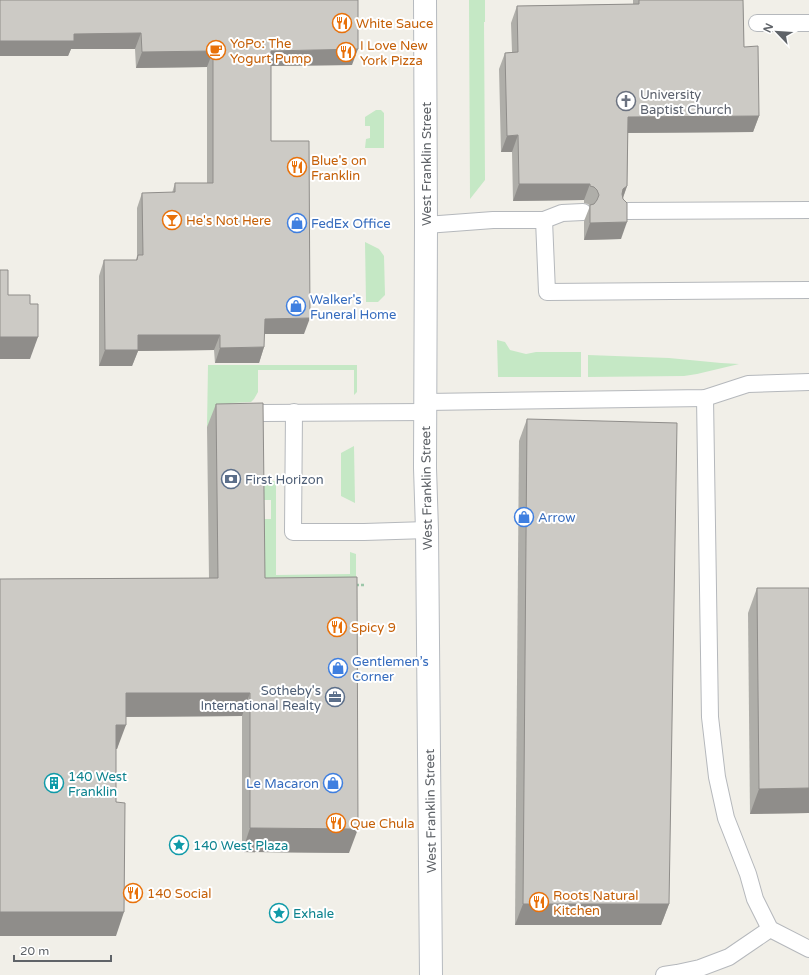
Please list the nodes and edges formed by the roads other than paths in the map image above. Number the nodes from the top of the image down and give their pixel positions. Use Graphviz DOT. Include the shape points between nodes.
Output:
graph roads {
  1 [pos="425,0"];
  2 [pos="757,23"];
  3 [pos="809,23"];
  4 [pos="809,210"];
  5 [pos="625,211"];
  6 [pos="583,212"];
  7 [pos="544,220"];
  8 [pos="426,225"];
  9 [pos="809,290"];
  10 [pos="809,382"];
  11 [pos="705,398"];
  12 [pos="426,407"];
  13 [pos="294,412"];
  14 [pos="263,413"];
  15 [pos="427,530"];
  16 [pos="770,928"];
  17 [pos="809,949"];
  18 [pos="431,975"];
  19 [pos="664,975"];
  1 -- 8 [label="main road, West Franklin Street"];
  2 -- 3 [label="lane"];
  4 -- 5 [label="lane"];
  6 -- 7 [label="lane" via="562,213"];
  7 -- 8 [label="lane" via="493,220"];
  7 -- 9 [label="lane" via="547,292"];
  8 -- 12 [label="main road, West Franklin Street"];
  10 -- 11 [label="lane" via="748,384"];
  11 -- 12 [label="lane"];
  11 -- 16 [label="lane" via="710,717 717,777 726,818 755,899"];
  12 -- 13 [label="lane"];
  12 -- 15 [label="main road, West Franklin Street"];
  13 -- 14 [label="lane"];
  13 -- 15 [label="lane" via="293,532"];
  15 -- 18 [label="main road, West Franklin Street"];
  16 -- 17 [label="lane"];
  16 -- 19 [label="lane" via="729,957 700,968"];
}
